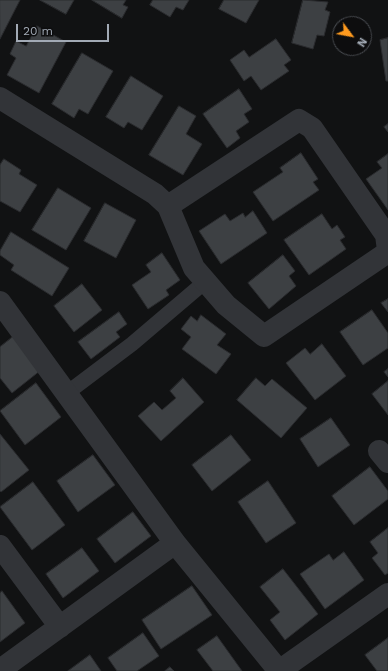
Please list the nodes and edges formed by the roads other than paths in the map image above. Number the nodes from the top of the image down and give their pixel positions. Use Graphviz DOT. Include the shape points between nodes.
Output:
graph roads {
  1 [pos="0,98"];
  2 [pos="168,206"];
  3 [pos="388,251"];
  4 [pos="206,281"];
  5 [pos="0,302"];
  6 [pos="67,393"];
  7 [pos="175,543"];
  8 [pos="0,546"];
  9 [pos="388,594"];
  10 [pos="60,627"];
  11 [pos="0,670"];
  12 [pos="279,671"];
  1 -- 2 [label="street" via="109,164 155,194"];
  2 -- 3 [label="street" via="299,120 312,128 382,229 386,235"];
  2 -- 4 [label="street" via="194,268"];
  3 -- 4 [label="street" via="264,336 226,305"];
  4 -- 6 [label="lane" via="132,344"];
  5 -- 6 [label="street"];
  6 -- 7 [label="street"];
  7 -- 10 [label="street"];
  7 -- 12 [label="street"];
  8 -- 10 [label="street"];
  9 -- 12 [label="street"];
  10 -- 11 [label="street"];
}
